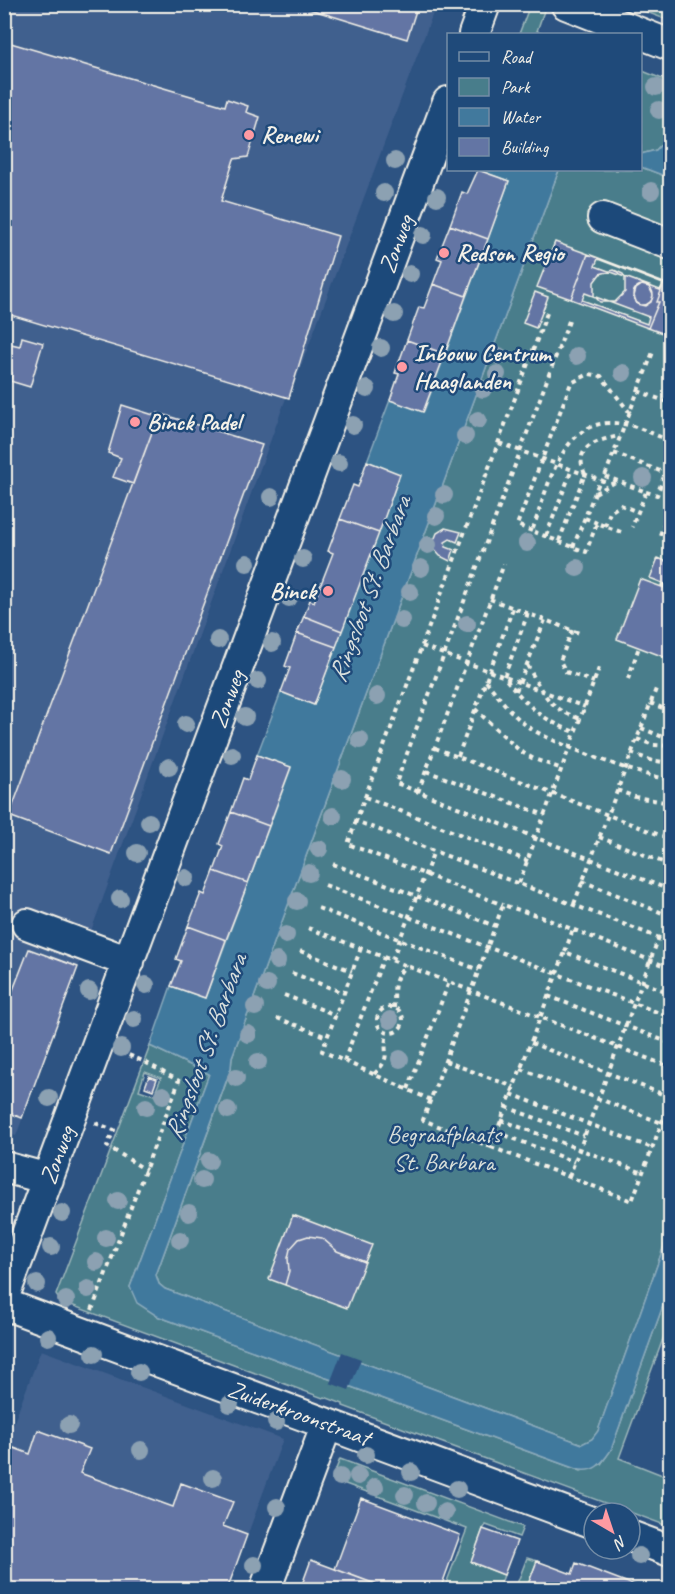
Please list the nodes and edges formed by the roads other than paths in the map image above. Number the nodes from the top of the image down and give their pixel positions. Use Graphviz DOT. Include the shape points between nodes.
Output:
graph roads {
  1 [pos="484,4"];
  2 [pos="566,4"];
  3 [pos="474,33"];
  4 [pos="640,33"];
  5 [pos="642,34"];
  6 [pos="670,45"];
  7 [pos="447,105"];
  8 [pos="603,218"];
  9 [pos="670,244"];
  10 [pos="27,924"];
  11 [pos="129,962"];
  12 [pos="4,1167"];
  13 [pos="48,1179"];
  14 [pos="4,1296"];
  15 [pos="4,1304"];
  16 [pos="327,1424"];
  17 [pos="582,1518"];
  18 [pos="642,1540"];
  19 [pos="670,1551"];
  20 [pos="266,1590"];
  1 -- 3 [label="street"];
  2 -- 4 [label="street"];
  5 -- 6 [label="street"];
  7 -- 11 [label="street, Zonweg"];
  8 -- 9 [label="street"];
  10 -- 11 [label="street"];
  11 -- 13 [label="street, Zonweg"];
  12 -- 13 [label="street"];
  13 -- 14 [label="street, Zonweg"];
  15 -- 16 [label="street, Zuiderkroonstraat"];
  16 -- 17 [label="street, Zuiderkroonstraat"];
  16 -- 20 [label="street"];
  18 -- 19 [label="street"];
}
